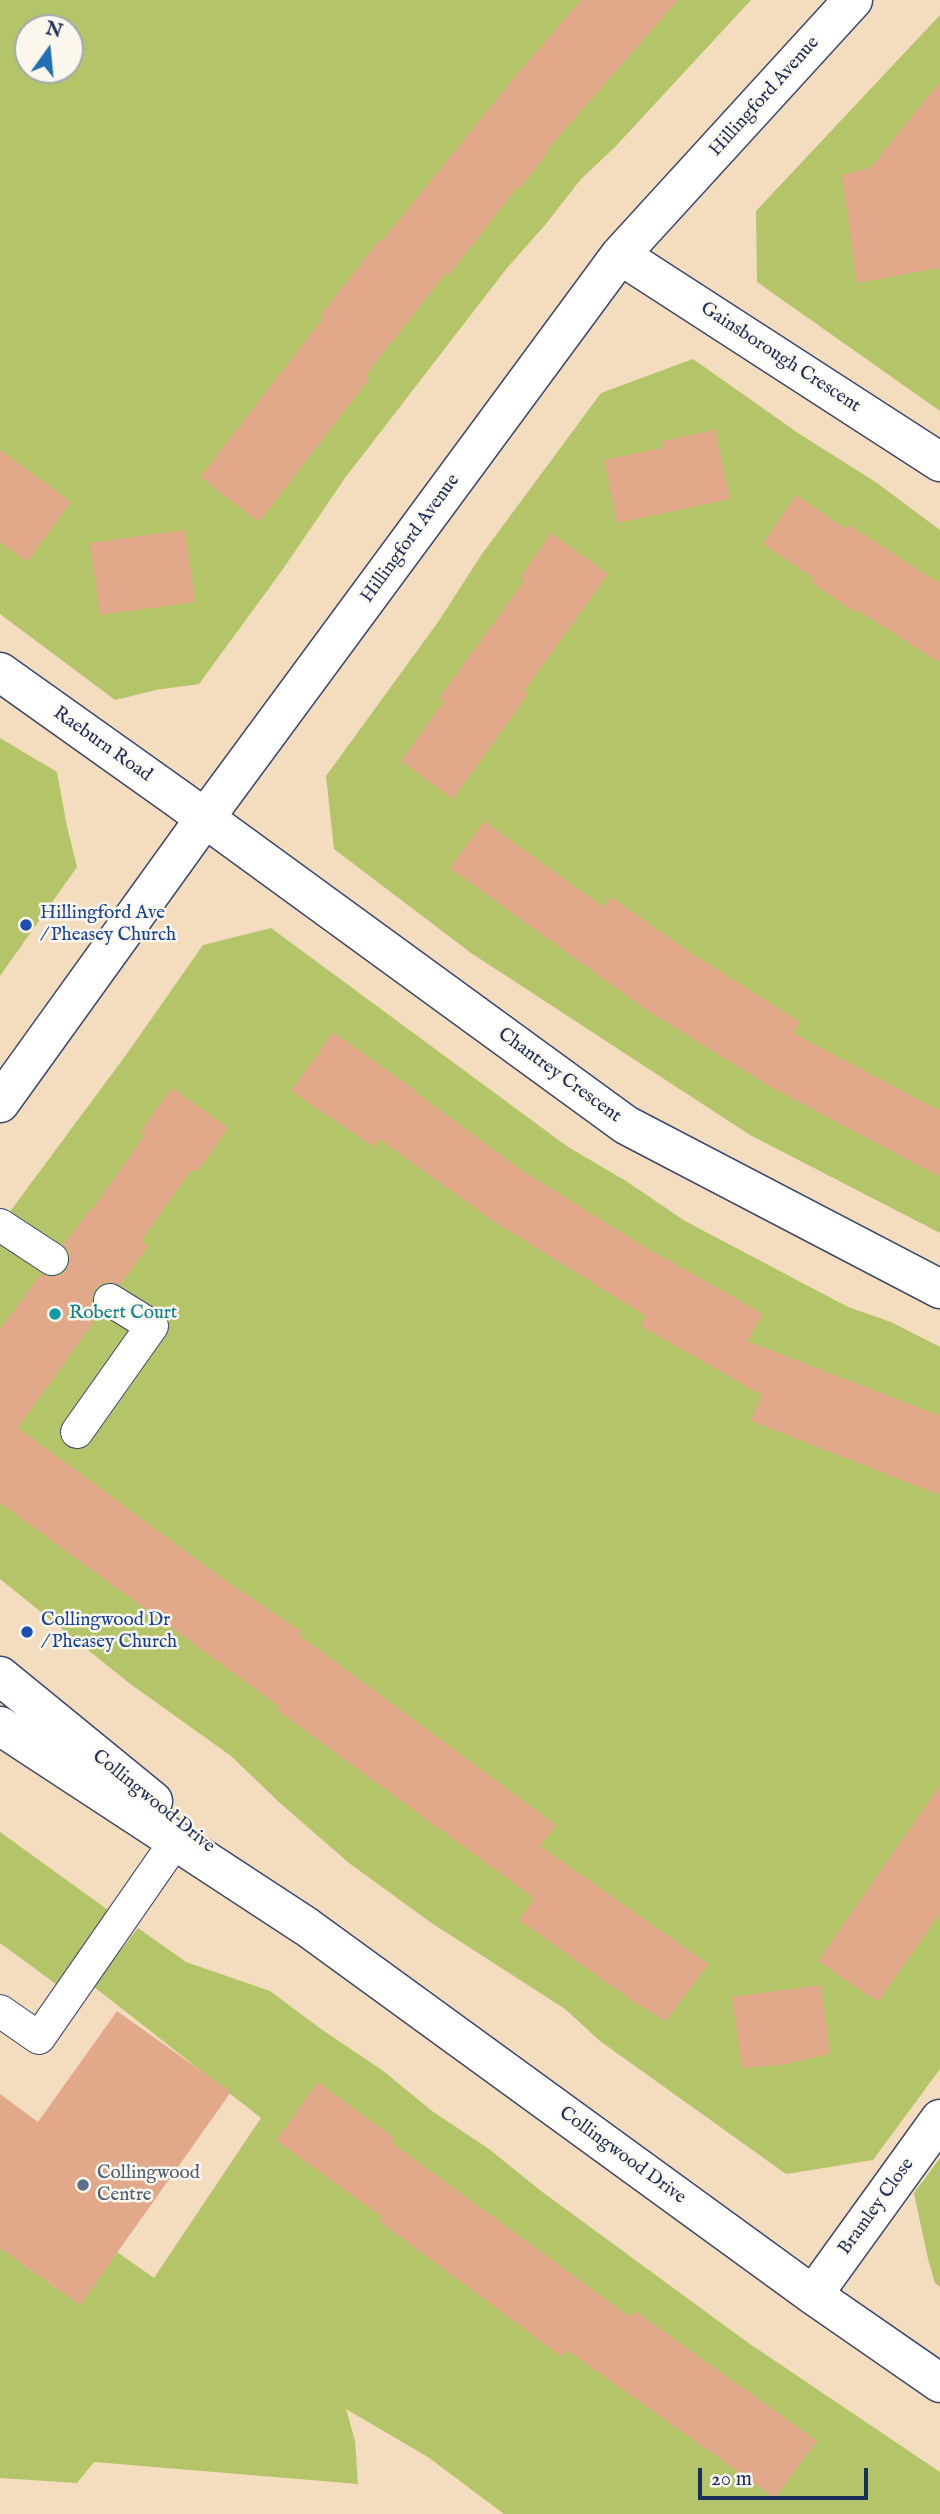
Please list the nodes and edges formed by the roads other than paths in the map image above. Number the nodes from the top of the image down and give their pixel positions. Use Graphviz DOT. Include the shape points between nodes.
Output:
graph roads {
  1 [pos="853,0"];
  2 [pos="620,255"];
  3 [pos="940,462"];
  4 [pos="0,672"];
  5 [pos="205,818"];
  6 [pos="0,1103"];
  7 [pos="0,1224"];
  8 [pos="52,1259"];
  9 [pos="940,1289"];
  10 [pos="110,1300"];
  11 [pos="77,1432"];
  12 [pos="0,1676"];
  13 [pos="0,1726"];
  14 [pos="176,1842"];
  15 [pos="307,1927"];
  16 [pos="0,2011"];
  17 [pos="940,2119"];
  18 [pos="813,2295"];
  19 [pos="940,2383"];
  1 -- 2 [label="street, Hillingford Avenue"];
  2 -- 3 [label="street, Gainsborough Crescent"];
  2 -- 5 [label="street, Hillingford Avenue"];
  4 -- 5 [label="street, Raeburn Road"];
  5 -- 6 [label="street, Hillingford Avenue"];
  5 -- 9 [label="street, Chantrey Crescent" via="626,1125"];
  7 -- 8 [label="lane"];
  10 -- 11 [label="lane" via="152,1326"];
  12 -- 15 [label="street, Collingwood Drive"];
  13 -- 14 [label="street, Collingwood Drive"];
  14 -- 15 [label="street, Collingwood Drive"];
  14 -- 16 [label="lane" via="39,2038"];
  15 -- 18 [label="street, Collingwood Drive"];
  17 -- 18 [label="street, Bramley Close"];
  18 -- 19 [label="street, Collingwood Drive"];
}
